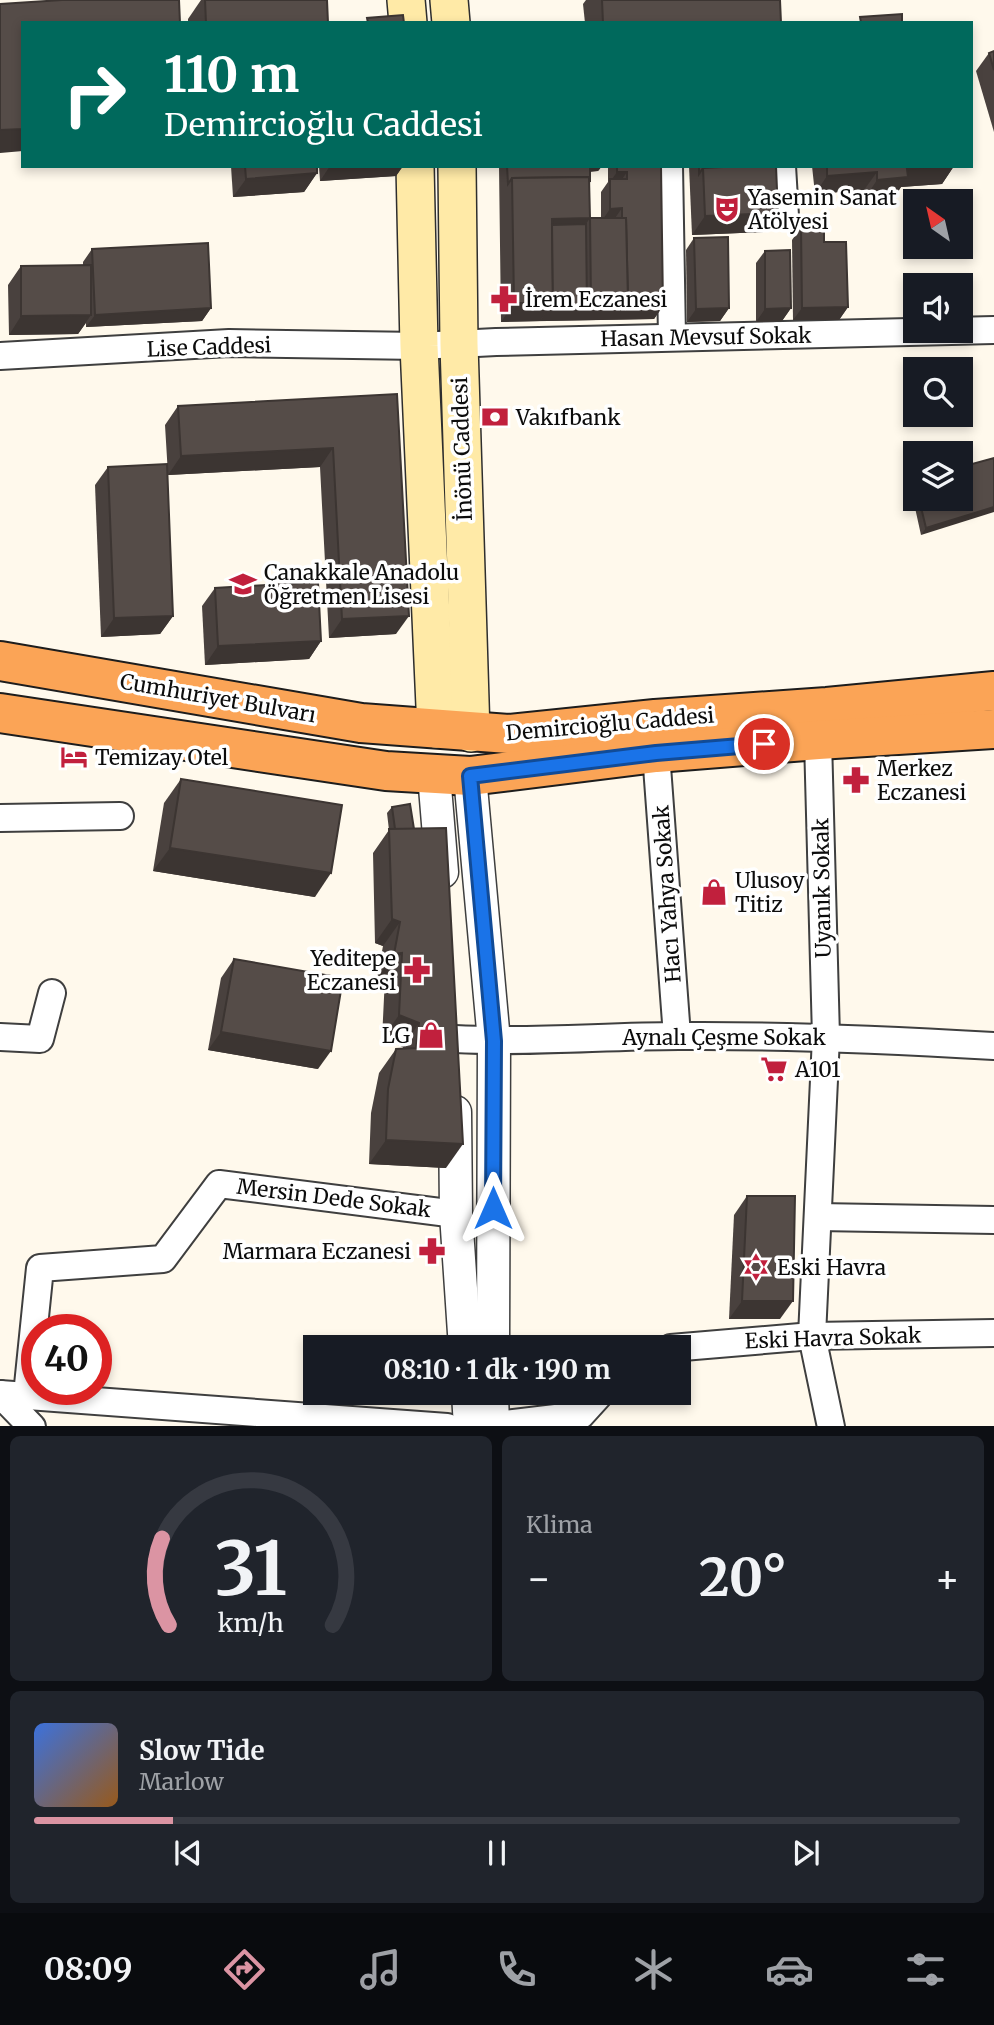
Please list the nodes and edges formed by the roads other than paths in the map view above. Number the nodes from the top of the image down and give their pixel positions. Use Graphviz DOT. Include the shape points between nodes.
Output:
graph roads {
  1 [pos="406,0"];
  2 [pos="449,0"];
  3 [pos="408,21"];
  4 [pos="451,21"];
  5 [pos="415,168"];
  6 [pos="457,168"];
  7 [pos="669,168"];
  8 [pos="782,168"];
  9 [pos="785,216"];
  10 [pos="994,330"];
  11 [pos="671,337"];
  12 [pos="459,344"];
  13 [pos="419,346"];
  14 [pos="0,356"];
  15 [pos="0,661"];
  16 [pos="994,691"];
  17 [pos="0,713"];
  18 [pos="994,729"];
  19 [pos="453,731"];
  20 [pos="818,740"];
  21 [pos="656,753"];
  22 [pos="452,776"];
  23 [pos="120,816"];
  24 [pos="0,818"];
  25 [pos="444,901"];
  26 [pos="52,993"];
  27 [pos="677,1036"];
  28 [pos="0,1037"];
  29 [pos="826,1037"];
  30 [pos="494,1041"];
  31 [pos="994,1046"];
  32 [pos="454,1049"];
  33 [pos="456,1214"];
  34 [pos="818,1217"];
  35 [pos="994,1220"];
  36 [pos="35,1314"];
  37 [pos="994,1333"];
  38 [pos="464,1335"];
  39 [pos="493,1335"];
  40 [pos="812,1336"];
  41 [pos="691,1346"];
  42 [pos="0,1394"];
  43 [pos="21,1395"];
  44 [pos="112,1401"];
  45 [pos="474,1405"];
  46 [pos="489,1405"];
  47 [pos="590,1405"];
  48 [pos="32,1426"];
  49 [pos="447,1426"];
  50 [pos="484,1426"];
  51 [pos="831,1426"];
  1 -- 3 [label="main road"];
  2 -- 4 [label="main road"];
  5 -- 13 [label="main road, İnönü Caddesi"];
  6 -- 12 [label="main road, İnönü Caddesi"];
  7 -- 11 [label="street"];
  8 -- 9 [label="street"];
  10 -- 11 [label="street, Hasan Mevsuf Sokak"];
  11 -- 12 [label="street, Hasan Mevsuf Sokak"];
  12 -- 13 [label="street, Hasan Mevsuf Sokak"];
  12 -- 19 [label="main road, İnönü Caddesi"];
  13 -- 14 [label="street, Lise Caddesi" via="229,343"];
  13 -- 19 [label="main road, İnönü Caddesi"];
  15 -- 19 [label="highway, Cumhuriyet Bulvarı" via="361,723"];
  16 -- 19 [label="highway, Demircioğlu Caddesi" via="509,734"];
  17 -- 22 [label="highway" via="373,769"];
  18 -- 20 [label="highway, Demircioğlu Caddesi"];
  19 -- 22 [label="highway"];
  20 -- 21 [label="highway, Demircioğlu Caddesi"];
  20 -- 29 [label="street, Uyanık Sokak"];
  21 -- 22 [label="highway, Demircioğlu Caddesi"];
  21 -- 27 [label="street, Hacı Yahya Sokak"];
  22 -- 25 [label="street"];
  22 -- 30 [label="street"];
  23 -- 24 [label="street"];
  26 -- 28 [label="street" via="40,1039"];
  27 -- 29 [label="street, Aynalı Çeşme Sokak"];
  27 -- 30 [label="street, Aynalı Çeşme Sokak"];
  29 -- 31 [label="street, Aynalı Çeşme Sokak"];
  29 -- 34 [label="street, Uyanık Sokak"];
  30 -- 32 [label="street, Aynalı Çeşme Sokak"];
  30 -- 39 [label="street"];
  32 -- 33 [label="street"];
  33 -- 36 [label="street, Mersin Dede Sokak" via="219,1184 163,1259 40,1268"];
  33 -- 38 [label="street"];
  34 -- 35 [label="street"];
  34 -- 40 [label="street, Uyanık Sokak"];
  37 -- 40 [label="street, Eski Havra Sokak"];
  40 -- 41 [label="street, Eski Havra Sokak"];
  40 -- 51 [label="street, Uyanık Sokak"];
  42 -- 43 [label="street"];
  42 -- 48 [label="street"];
  44 -- 49 [label="street"];
  45 -- 50 [label="street"];
  46 -- 50 [label="street"];
  47 -- 50 [label="street" via="581,1415"];
}
